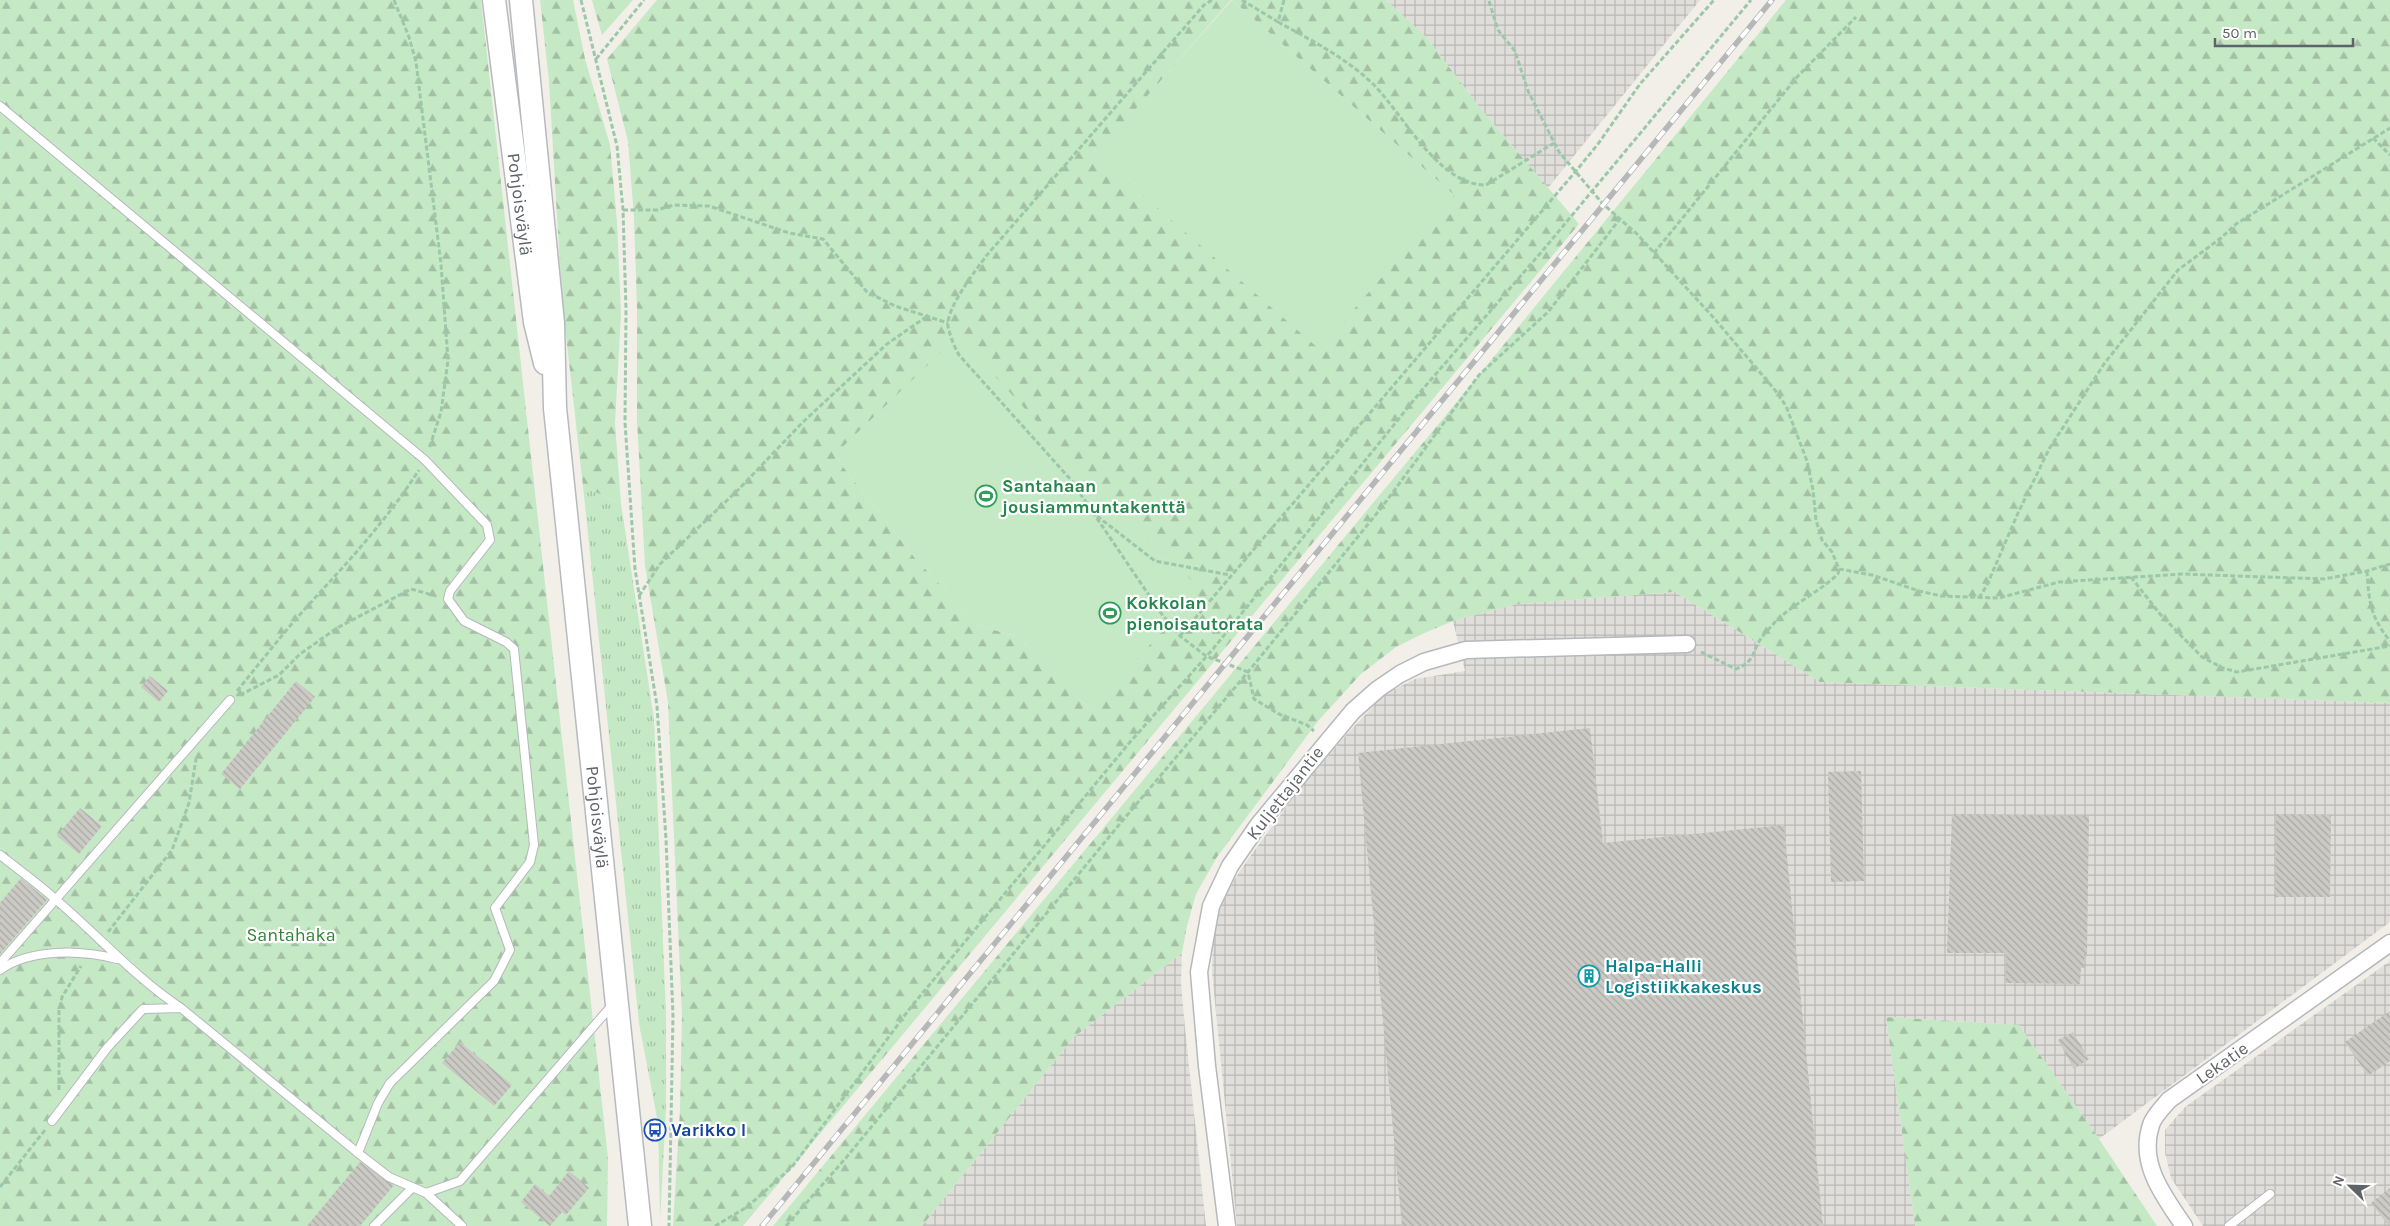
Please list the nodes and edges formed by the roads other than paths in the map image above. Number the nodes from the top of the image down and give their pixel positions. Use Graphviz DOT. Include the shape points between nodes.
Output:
graph roads {
  1 [pos="494,0"];
  2 [pos="521,0"];
  3 [pos="0,106"];
  4 [pos="555,408"];
  5 [pos="1687,644"];
  6 [pos="230,700"];
  7 [pos="0,855"];
  8 [pos="55,898"];
  9 [pos="2390,943"];
  10 [pos="119,960"];
  11 [pos="0,963"];
  12 [pos="0,970"];
  13 [pos="617,998"];
  14 [pos="181,1008"];
  15 [pos="52,1121"];
  16 [pos="358,1153"];
  17 [pos="412,1188"];
  18 [pos="426,1193"];
  19 [pos="2270,1194"];
  20 [pos="374,1226"];
  21 [pos="462,1226"];
  22 [pos="640,1226"];
  23 [pos="1227,1226"];
  24 [pos="2184,1226"];
  25 [pos="2229,1226"];
  1 -- 4 [label="main road, Pohjoisväylä" via="535,322"];
  2 -- 4 [label="main road, Pohjoisväylä" via="553,323"];
  3 -- 16 [label="lane" via="425,460 487,525 490,540 450,591 448,599 464,621 514,649 534,844 530,862 495,908 510,950 494,981 390,1083 378,1103"];
  4 -- 13 [label="main road, Pohjoisväylä"];
  5 -- 23 [label="street, Kuljettajantie" via="1466,650 1424,662 1378,689 1353,711 1259,824 1230,866 1211,906 1199,972"];
  6 -- 8 [label="lane"];
  7 -- 8 [label="lane"];
  8 -- 10 [label="lane"];
  8 -- 11 [label="lane"];
  9 -- 24 [label="street, Lekatie" via="2169,1100 2151,1124 2147,1153 2154,1180"];
  10 -- 12 [label="lane" via="90,954 42,955 27,957"];
  10 -- 14 [label="lane"];
  13 -- 18 [label="lane" via="460,1181"];
  13 -- 22 [label="main road, Pohjoisväylä"];
  14 -- 15 [label="lane" via="143,1009 107,1048"];
  14 -- 16 [label="lane"];
  16 -- 17 [label="lane" via="389,1177"];
  17 -- 18 [label="lane"];
  17 -- 20 [label="lane"];
  18 -- 21 [label="lane"];
  19 -- 25 [label="lane"];
}
